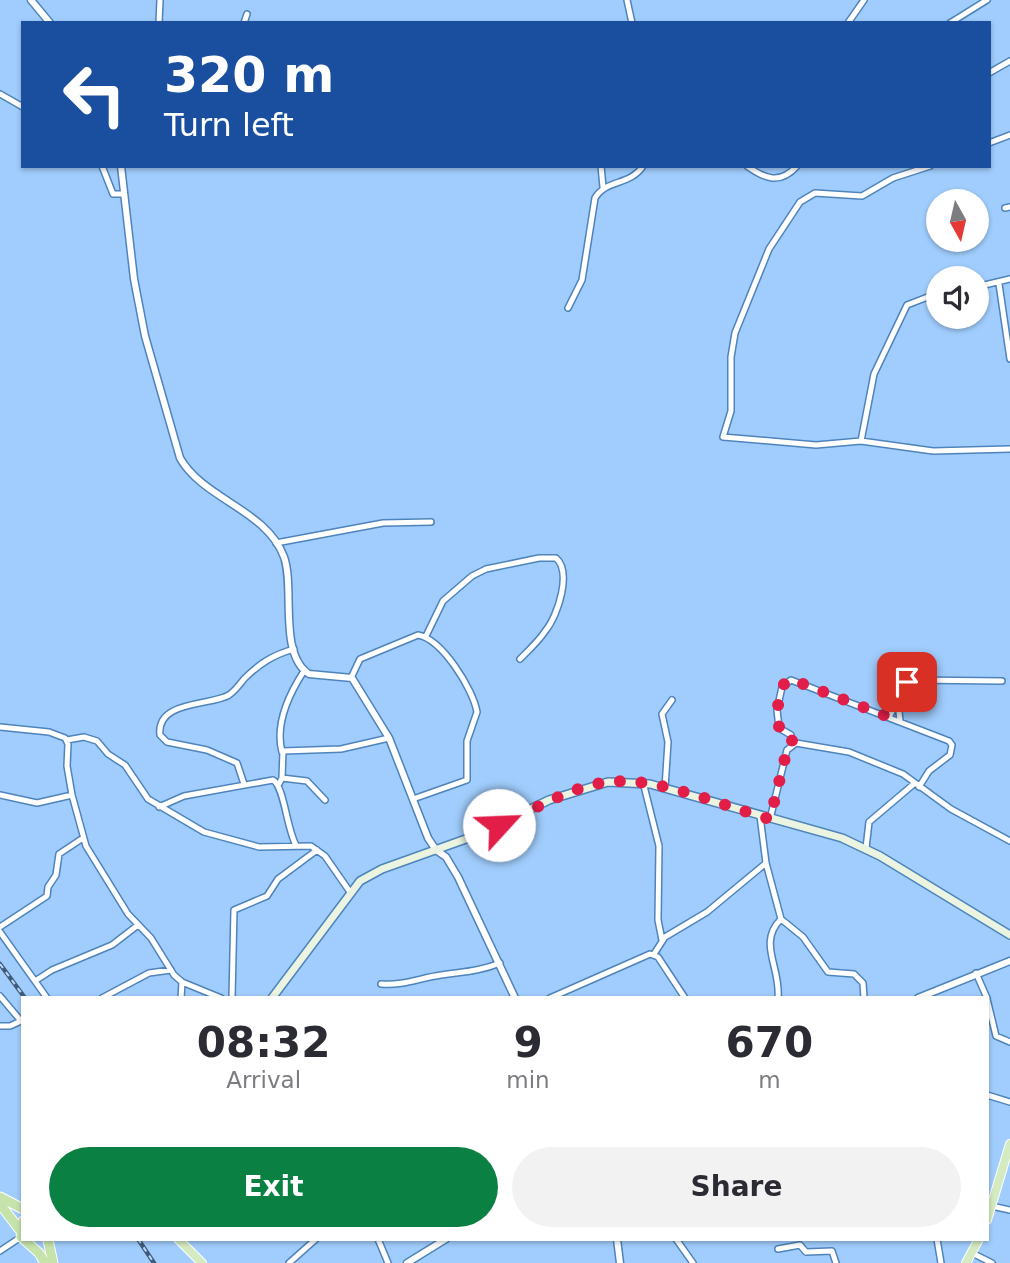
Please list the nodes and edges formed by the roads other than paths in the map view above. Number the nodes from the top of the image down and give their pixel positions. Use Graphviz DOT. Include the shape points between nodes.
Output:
graph roads {
  1 [pos="31,0"];
  2 [pos="160,0"];
  3 [pos="627,0"];
  4 [pos="864,0"];
  5 [pos="986,0"];
  6 [pos="247,14"];
  7 [pos="48,21"];
  8 [pos="159,21"];
  9 [pos="245,21"];
  10 [pos="632,21"];
  11 [pos="849,21"];
  12 [pos="953,21"];
  13 [pos="1010,61"];
  14 [pos="991,71"];
  15 [pos="0,94"];
  16 [pos="21,106"];
  17 [pos="1010,135"];
  18 [pos="991,142"];
  19 [pos="103,168"];
  20 [pos="122,168"];
  21 [pos="601,168"];
  22 [pos="641,168"];
  23 [pos="750,168"];
  24 [pos="795,168"];
  25 [pos="924,168"];
  26 [pos="603,187"];
  27 [pos="124,194"];
  28 [pos="1010,279"];
  29 [pos="999,284"];
  30 [pos="989,285"];
  31 [pos="926,298"];
  32 [pos="568,307"];
  33 [pos="1010,359"];
  34 [pos="861,441"];
  35 [pos="1010,449"];
  36 [pos="431,522"];
  37 [pos="275,543"];
  38 [pos="426,636"];
  39 [pos="294,649"];
  40 [pos="520,659"];
  41 [pos="304,671"];
  42 [pos="351,678"];
  43 [pos="1002,681"];
  44 [pos="672,700"];
  45 [pos="898,702"];
  46 [pos="889,717"];
  47 [pos="900,721"];
  48 [pos="0,727"];
  49 [pos="389,738"];
  50 [pos="67,740"];
  51 [pos="792,744"];
  52 [pos="282,752"];
  53 [pos="280,781"];
  54 [pos="642,782"];
  55 [pos="244,784"];
  56 [pos="917,785"];
  57 [pos="665,788"];
  58 [pos="0,795"];
  59 [pos="72,795"];
  60 [pos="413,799"];
  61 [pos="325,800"];
  62 [pos="159,807"];
  63 [pos="760,816"];
  64 [pos="770,819"];
  65 [pos="83,838"];
  66 [pos="1010,841"];
  67 [pos="296,845"];
  68 [pos="866,848"];
  69 [pos="317,850"];
  70 [pos="436,850"];
  71 [pos="765,863"];
  72 [pos="350,892"];
  73 [pos="780,919"];
  74 [pos="138,925"];
  75 [pos="0,927"];
  76 [pos="0,932"];
  77 [pos="1010,935"];
  78 [pos="662,940"];
  79 [pos="654,954"];
  80 [pos="1010,961"];
  81 [pos="500,963"];
  82 [pos="171,970"];
  83 [pos="975,973"];
  84 [pos="35,981"];
  85 [pos="182,982"];
  86 [pos="381,984"];
  87 [pos="0,996"];
  88 [pos="46,996"];
  89 [pos="106,996"];
  90 [pos="181,996"];
  91 [pos="216,996"];
  92 [pos="232,996"];
  93 [pos="273,996"];
  94 [pos="514,996"];
  95 [pos="554,996"];
  96 [pos="684,996"];
  97 [pos="778,996"];
  98 [pos="864,996"];
  99 [pos="923,996"];
  100 [pos="986,996"];
  101 [pos="989,1006"];
  102 [pos="0,1026"];
  103 [pos="1010,1042"];
  104 [pos="989,1097"];
  105 [pos="1010,1102"];
  106 [pos="1010,1144"];
  107 [pos="0,1197"];
  108 [pos="0,1204"];
  109 [pos="990,1206"];
  110 [pos="21,1208"];
  111 [pos="1010,1210"];
  112 [pos="21,1229"];
  113 [pos="28,1241"];
  114 [pos="47,1241"];
  115 [pos="49,1241"];
  116 [pos="180,1241"];
  117 [pos="314,1241"];
  118 [pos="379,1241"];
  119 [pos="443,1241"];
  120 [pos="617,1241"];
  121 [pos="677,1241"];
  122 [pos="937,1241"];
  123 [pos="978,1241"];
  124 [pos="31,1246"];
  125 [pos="779,1249"];
  126 [pos="0,1251"];
  127 [pos="972,1253"];
  128 [pos="44,1263"];
  129 [pos="53,1263"];
  130 [pos="202,1263"];
  131 [pos="289,1263"];
  132 [pos="388,1263"];
  133 [pos="407,1263"];
  134 [pos="620,1263"];
  135 [pos="693,1263"];
  136 [pos="836,1263"];
  137 [pos="941,1263"];
  138 [pos="966,1263"];
  139 [pos="992,1263"];
  1 -- 7 [label="street"];
  2 -- 8 [label="street"];
  3 -- 10 [label="street"];
  4 -- 11 [label="street"];
  5 -- 12 [label="street"];
  6 -- 9 [label="street"];
  13 -- 14 [label="street"];
  15 -- 16 [label="street"];
  17 -- 18 [label="street"];
  19 -- 27 [label="street" via="113,194"];
  20 -- 27 [label="street"];
  21 -- 26 [label="street"];
  22 -- 26 [label="street" via="628,180"];
  23 -- 24 [label="street" via="773,179"];
  25 -- 34 [label="street" via="893,178 863,196 815,193 803,197 769,249 732,345 732,411 723,437 817,445"];
  26 -- 32 [label="street" via="595,198 582,280"];
  27 -- 37 [label="street" via="134,279 159,392 180,458"];
  28 -- 29 [label="street"];
  29 -- 30 [label="street"];
  29 -- 33 [label="street"];
  31 -- 34 [label="street" via="907,305 874,374"];
  34 -- 35 [label="street" via="933,452"];
  36 -- 37 [label="street" via="383,523"];
  37 -- 39 [label="street" via="284,556"];
  38 -- 40 [label="street" via="443,601 472,576 485,569 556,558 564,575 554,615"];
  38 -- 42 [label="street" via="406,637 359,659"];
  38 -- 60 [label="street" via="462,677 477,712 467,741 467,780"];
  39 -- 41 [label="street"];
  39 -- 55 [label="street" via="263,661 229,695 186,706 168,716 160,727 167,742 207,750 237,764"];
  41 -- 42 [label="street"];
  41 -- 52 [label="street" via="281,725"];
  42 -- 49 [label="street"];
  43 -- 45 [label="street" via="910,680"];
  44 -- 57 [label="street" via="662,714 668,742"];
  45 -- 46 [label="street"];
  45 -- 47 [label="street"];
  46 -- 47 [label="street"];
  46 -- 51 [label="street" via="788,681 781,692 778,724 792,736"];
  47 -- 56 [label="street" via="952,745 948,758"];
  48 -- 50 [label="street" via="48,732"];
  49 -- 52 [label="street" via="341,749"];
  49 -- 60 [label="street"];
  50 -- 59 [label="street"];
  50 -- 62 [label="street" via="84,737 97,741 125,765 139,789"];
  51 -- 56 [label="street" via="853,753 903,774"];
  51 -- 64 [label="street"];
  52 -- 53 [label="street"];
  53 -- 55 [label="street"];
  53 -- 61 [label="street" via="307,781"];
  53 -- 67 [label="street" via="287,824"];
  54 -- 57 [label="main road"];
  54 -- 70 [label="main road" via="584,788"];
  54 -- 78 [label="street" via="659,846"];
  55 -- 62 [label="street" via="184,796"];
  56 -- 66 [label="street"];
  56 -- 68 [label="street" via="869,822"];
  57 -- 63 [label="main road"];
  58 -- 59 [label="street" via="37,803"];
  59 -- 65 [label="street"];
  60 -- 70 [label="street"];
  62 -- 67 [label="street" via="204,832 246,845"];
  63 -- 64 [label="main road"];
  63 -- 71 [label="street"];
  64 -- 68 [label="main road"];
  65 -- 74 [label="street"];
  65 -- 75 [label="street" via="59,854 47,896"];
  67 -- 69 [label="street"];
  68 -- 77 [label="main road"];
  69 -- 72 [label="street"];
  69 -- 92 [label="street" via="278,878 267,896 234,910"];
  70 -- 72 [label="main road" via="369,875"];
  70 -- 81 [label="street" via="458,877"];
  71 -- 73 [label="street"];
  71 -- 78 [label="street" via="707,912"];
  72 -- 93 [label="main road"];
  73 -- 97 [label="street" via="770,931 769,941"];
  73 -- 98 [label="street" via="803,937 828,972 854,974 863,983"];
  74 -- 82 [label="street"];
  74 -- 84 [label="street" via="112,945"];
  76 -- 84 [label="street"];
  78 -- 79 [label="street"];
  79 -- 95 [label="street" via="635,958"];
  79 -- 96 [label="street"];
  80 -- 83 [label="street"];
  81 -- 86 [label="street" via="411,983"];
  81 -- 94 [label="street"];
  82 -- 85 [label="street"];
  82 -- 89 [label="street" via="149,973"];
  83 -- 99 [label="street"];
  83 -- 100 [label="street"];
  84 -- 88 [label="street"];
  85 -- 90 [label="street"];
  85 -- 91 [label="street"];
  87 -- 102 [label="street" via="21,1021"];
  101 -- 103 [label="street" via="996,1036"];
  104 -- 105 [label="street"];
  106 -- 109 [label="main road"];
  107 -- 110 [label="highway"];
  108 -- 112 [label="highway"];
  109 -- 111 [label="street"];
  112 -- 126 [label="street"];
  113 -- 124 [label="highway"];
  114 -- 124 [label="highway"];
  115 -- 129 [label="highway"];
  116 -- 130 [label="main road"];
  117 -- 131 [label="street"];
  118 -- 132 [label="street"];
  119 -- 133 [label="street"];
  120 -- 134 [label="street"];
  121 -- 135 [label="street"];
  122 -- 137 [label="street"];
  123 -- 127 [label="main road"];
  124 -- 128 [label="highway"];
  125 -- 136 [label="street" via="800,1245 806,1252 832,1251"];
  127 -- 138 [label="main road"];
  127 -- 139 [label="street"];
}
